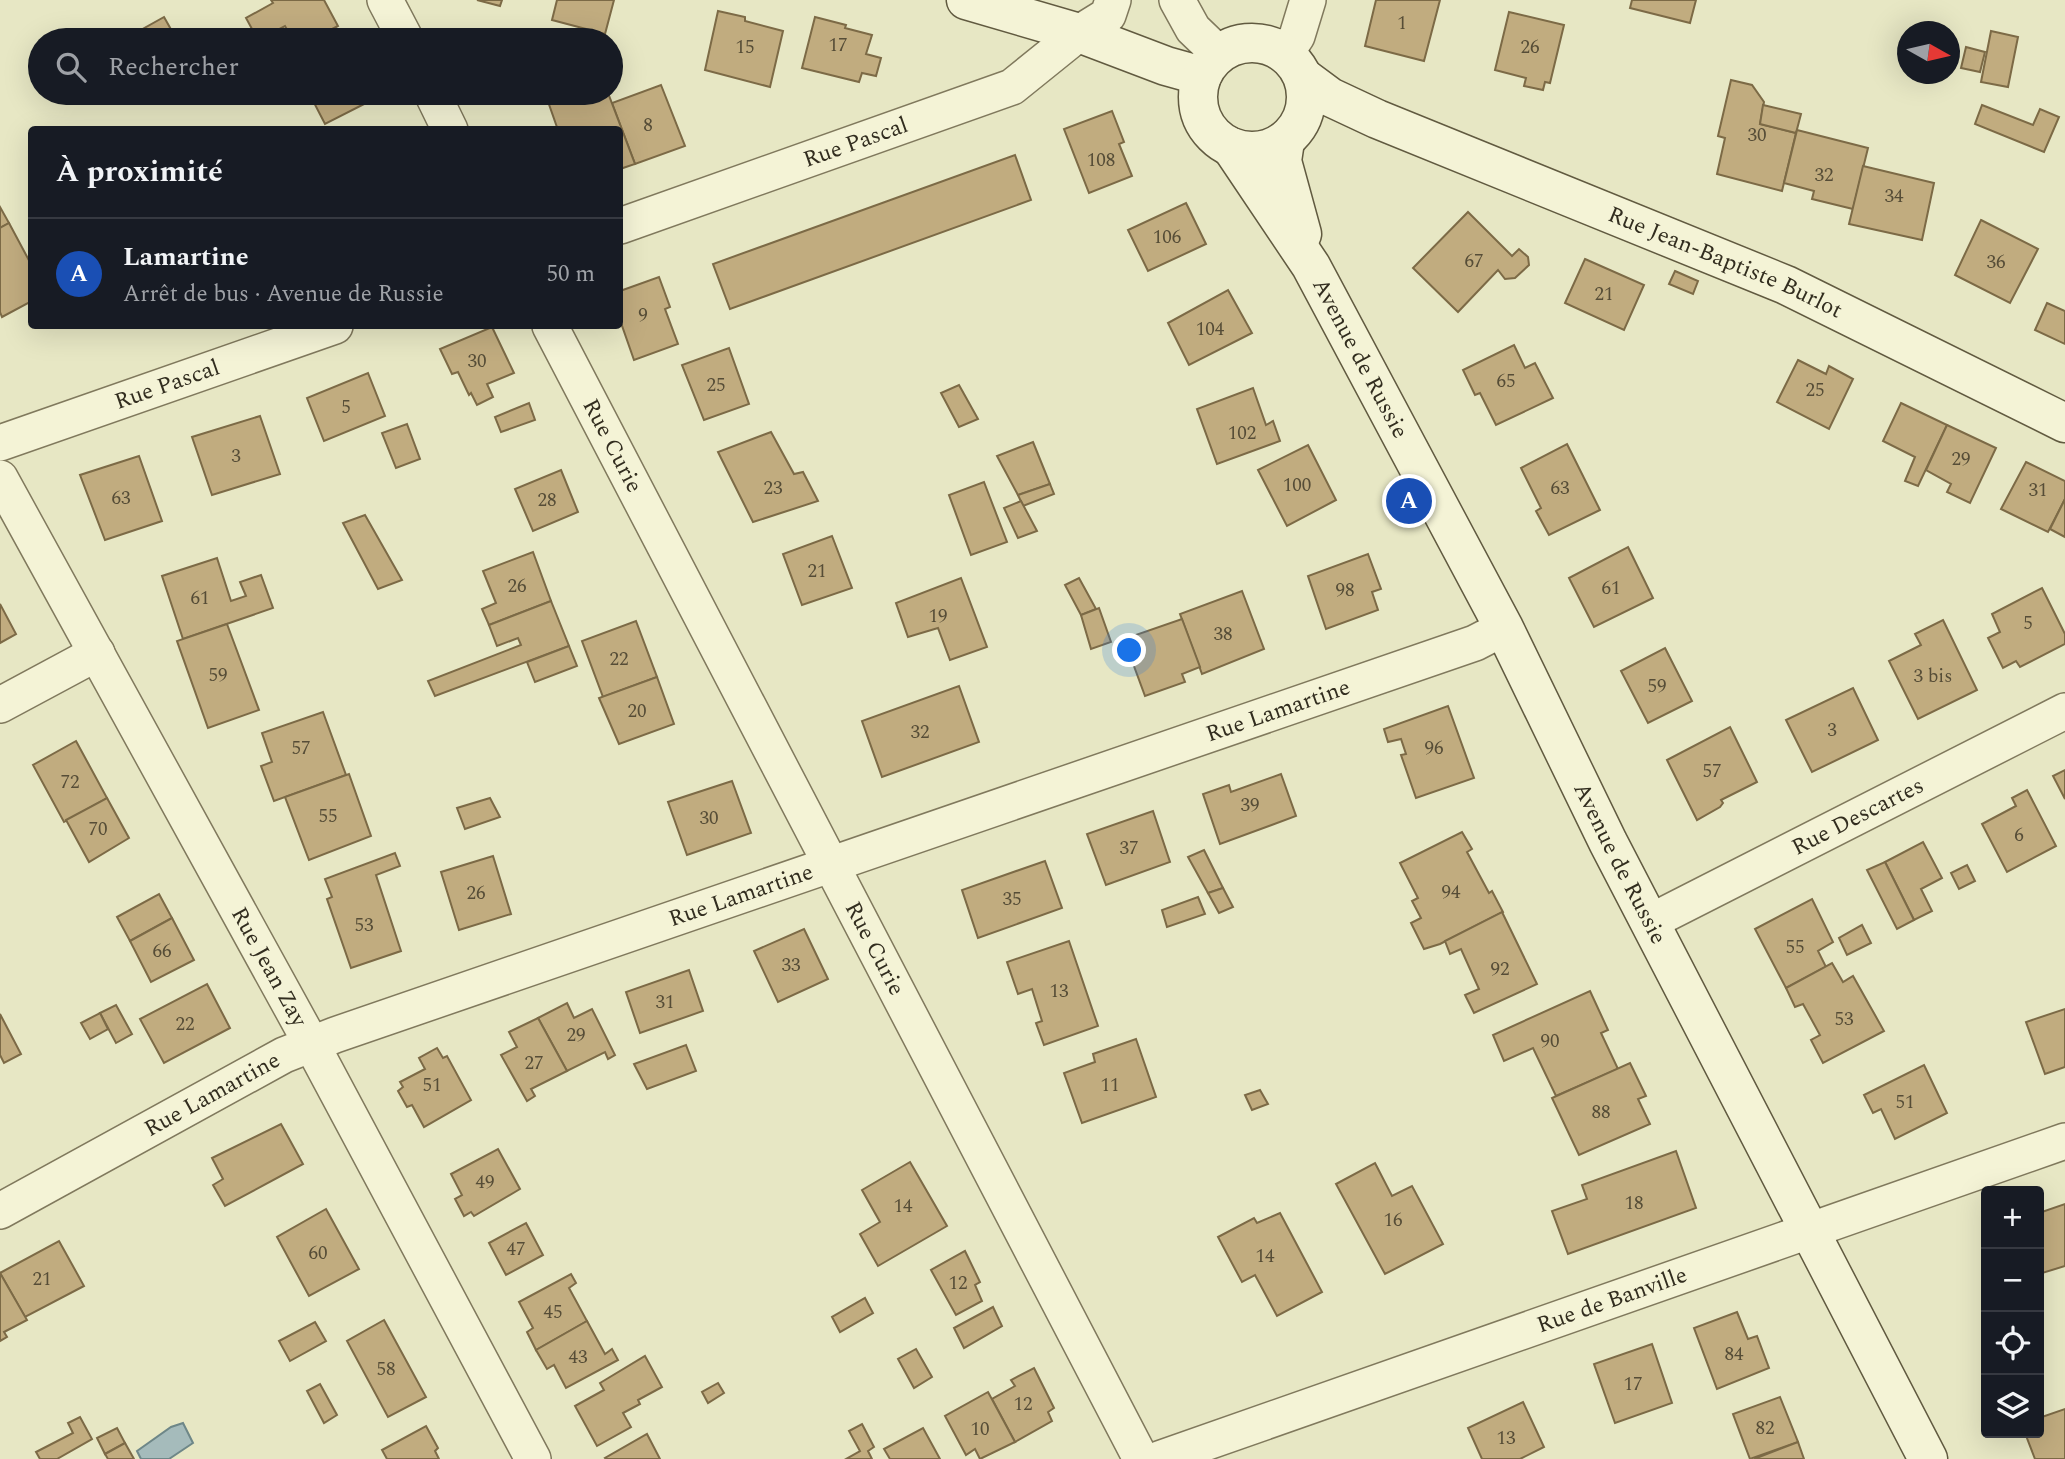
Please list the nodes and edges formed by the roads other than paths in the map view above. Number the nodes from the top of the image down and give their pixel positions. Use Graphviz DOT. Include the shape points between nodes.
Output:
graph roads {
  1 [pos="385,0"];
  2 [pos="965,0"];
  3 [pos="1113,0"];
  4 [pos="1177,0"];
  5 [pos="1308,0"];
  6 [pos="400,28"];
  7 [pos="1079,33"];
  8 [pos="1210,65"];
  9 [pos="1294,65"];
  10 [pos="438,105"];
  11 [pos="1377,119"];
  12 [pos="448,126"];
  13 [pos="1290,136"];
  14 [pos="1231,147"];
  15 [pos="623,225"];
  16 [pos="1311,266"];
  17 [pos="326,329"];
  18 [pos="552,329"];
  19 [pos="2065,423"];
  20 [pos="0,443"];
  21 [pos="0,478"];
  22 [pos="1504,628"];
  23 [pos="97,653"];
  24 [pos="0,705"];
  25 [pos="2065,711"];
  26 [pos="832,864"];
  27 [pos="1650,922"];
  28 [pos="312,1045"];
  29 [pos="2065,1141"];
  30 [pos="0,1211"];
  31 [pos="1809,1229"];
  32 [pos="533,1459"];
  33 [pos="1141,1459"];
  34 [pos="1159,1459"];
  35 [pos="1928,1459"];
  1 -- 6 [label="street"];
  2 -- 7 [label="street"];
  3 -- 7 [label="street" via="1108,15"];
  4 -- 8 [label="street"];
  5 -- 9 [label="street"];
  7 -- 8 [label="street" via="1166,65"];
  7 -- 15 [label="street, Rue Pascal" via="1013,87"];
  8 -- 9 [label="street" via="1232,46 1253,43 1273,47"];
  8 -- 14 [label="street" via="1198,104 1201,117 1208,130"];
  9 -- 11 [label="street, Rue Jean-Baptiste Burlot" via="1329,97"];
  9 -- 13 [label="street" via="1306,105"];
  10 -- 12 [label="street"];
  11 -- 13 [label="street"];
  11 -- 19 [label="street, Rue Jean-Baptiste Burlot" via="1786,285"];
  13 -- 14 [label="street" via="1258,151"];
  13 -- 16 [label="street, Avenue de Russie" via="1282,161"];
  14 -- 16 [label="street, Avenue de Russie"];
  16 -- 22 [label="street, Avenue de Russie"];
  17 -- 20 [label="street, Rue Pascal"];
  18 -- 26 [label="street, Rue Curie"];
  21 -- 23 [label="street, Rue Jean Zay"];
  22 -- 26 [label="street, Rue Lamartine" via="1475,643"];
  22 -- 27 [label="street, Avenue de Russie"];
  23 -- 24 [label="street"];
  23 -- 28 [label="street, Rue Jean Zay"];
  25 -- 27 [label="street, Rue Descartes"];
  26 -- 28 [label="street, Rue Lamartine"];
  26 -- 33 [label="street, Rue Curie"];
  27 -- 31 [label="street, Avenue de Russie"];
  28 -- 30 [label="street, Rue Lamartine" via="284,1055"];
  28 -- 32 [label="street, Rue Jean Zay"];
  29 -- 31 [label="street, Rue de Banville"];
  31 -- 34 [label="street, Rue de Banville"];
  31 -- 35 [label="street, Avenue de Russie"];
}
